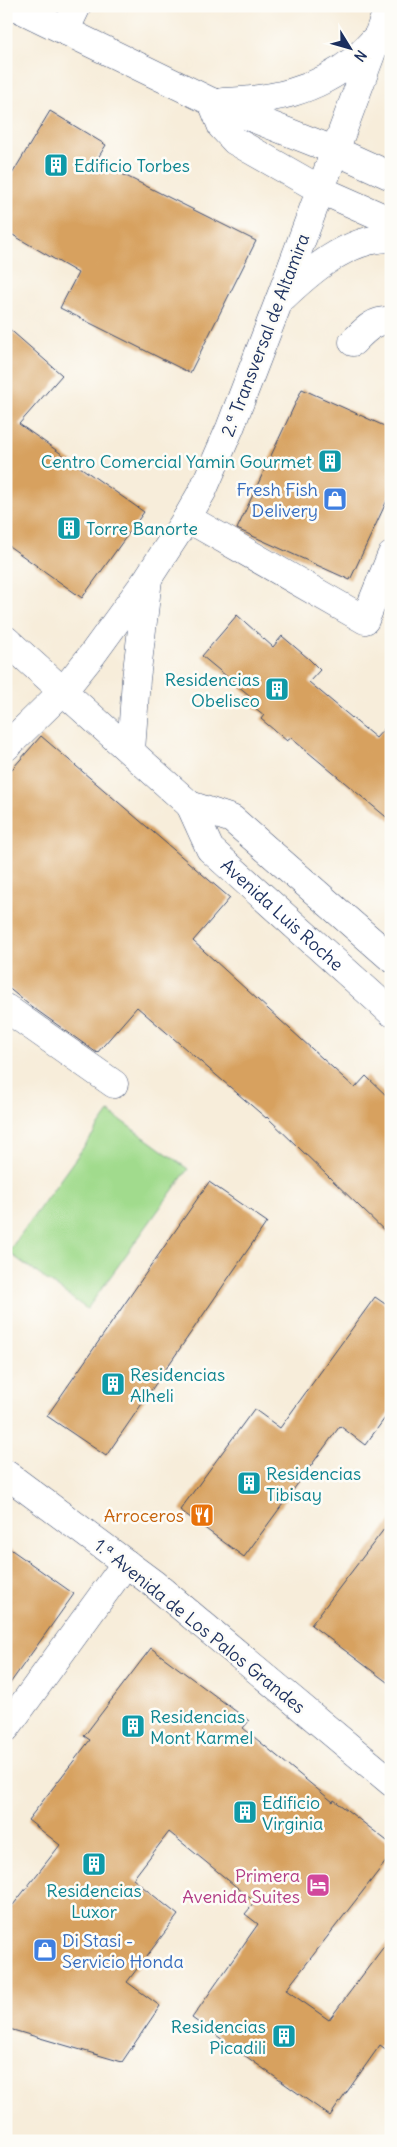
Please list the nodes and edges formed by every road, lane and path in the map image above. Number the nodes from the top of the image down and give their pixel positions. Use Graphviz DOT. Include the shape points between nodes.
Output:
graph roads {
  1 [pos="14,6"];
  2 [pos="77,6"];
  3 [pos="389,6"];
  4 [pos="65,31"];
  5 [pos="378,35"];
  6 [pos="212,102"];
  7 [pos="336,151"];
  8 [pos="391,176"];
  9 [pos="321,190"];
  10 [pos="391,221"];
  11 [pos="391,238"];
  12 [pos="279,301"];
  13 [pos="391,321"];
  14 [pos="353,342"];
  15 [pos="188,518"];
  16 [pos="391,556"];
  17 [pos="148,578"];
  18 [pos="6,640"];
  19 [pos="64,690"];
  20 [pos="6,746"];
  21 [pos="131,752"];
  22 [pos="190,805"];
  23 [pos="391,958"];
  24 [pos="6,1008"];
  25 [pos="391,1012"];
  26 [pos="114,1084"];
  27 [pos="6,1474"];
  28 [pos="126,1563"];
  29 [pos="6,1728"];
  30 [pos="391,1782"];
  1 -- 4 [label="main road"];
  2 -- 4 [label="main road"];
  3 -- 5 [label="main road, 2.ª Transversal de Altamira"];
  4 -- 6 [label="main road"];
  5 -- 6 [label="main road" via="356,59 304,89 257,101"];
  5 -- 7 [label="main road, 2.ª Transversal de Altamira"];
  6 -- 7 [label="main road"];
  6 -- 9 [label="main road" via="222,127 235,141"];
  7 -- 8 [label="main road"];
  7 -- 9 [label="main road, 2.ª Transversal de Altamira"];
  9 -- 10 [label="main road"];
  9 -- 12 [label="main road, 2.ª Transversal de Altamira"];
  11 -- 12 [label="main road" via="378,238 339,254 312,270"];
  12 -- 15 [label="main road, 2.ª Transversal de Altamira" via="230,428"];
  13 -- 14 [label="main road" via="382,320 369,326"];
  15 -- 16 [label="main road" via="365,620"];
  15 -- 17 [label="main road, 2.ª Transversal de Altamira"];
  17 -- 19 [label="main road, 2.ª Transversal de Altamira"];
  17 -- 21 [label="main road"];
  18 -- 19 [label="main road, Avenida Luis Roche"];
  19 -- 20 [label="main road, 2.ª Transversal de Altamira"];
  19 -- 21 [label="main road, Avenida Luis Roche"];
  21 -- 22 [label="main road, Avenida Luis Roche"];
  22 -- 23 [label="main road, Avenida Luis Roche" via="232,818"];
  22 -- 25 [label="main road, Avenida Luis Roche" via="210,849"];
  24 -- 26 [label="main road"];
  27 -- 28 [label="main road, 1.ª Avenida de Los Palos Grandes"];
  28 -- 29 [label="main road"];
  28 -- 30 [label="main road, 1.ª Avenida de Los Palos Grandes"];
}
